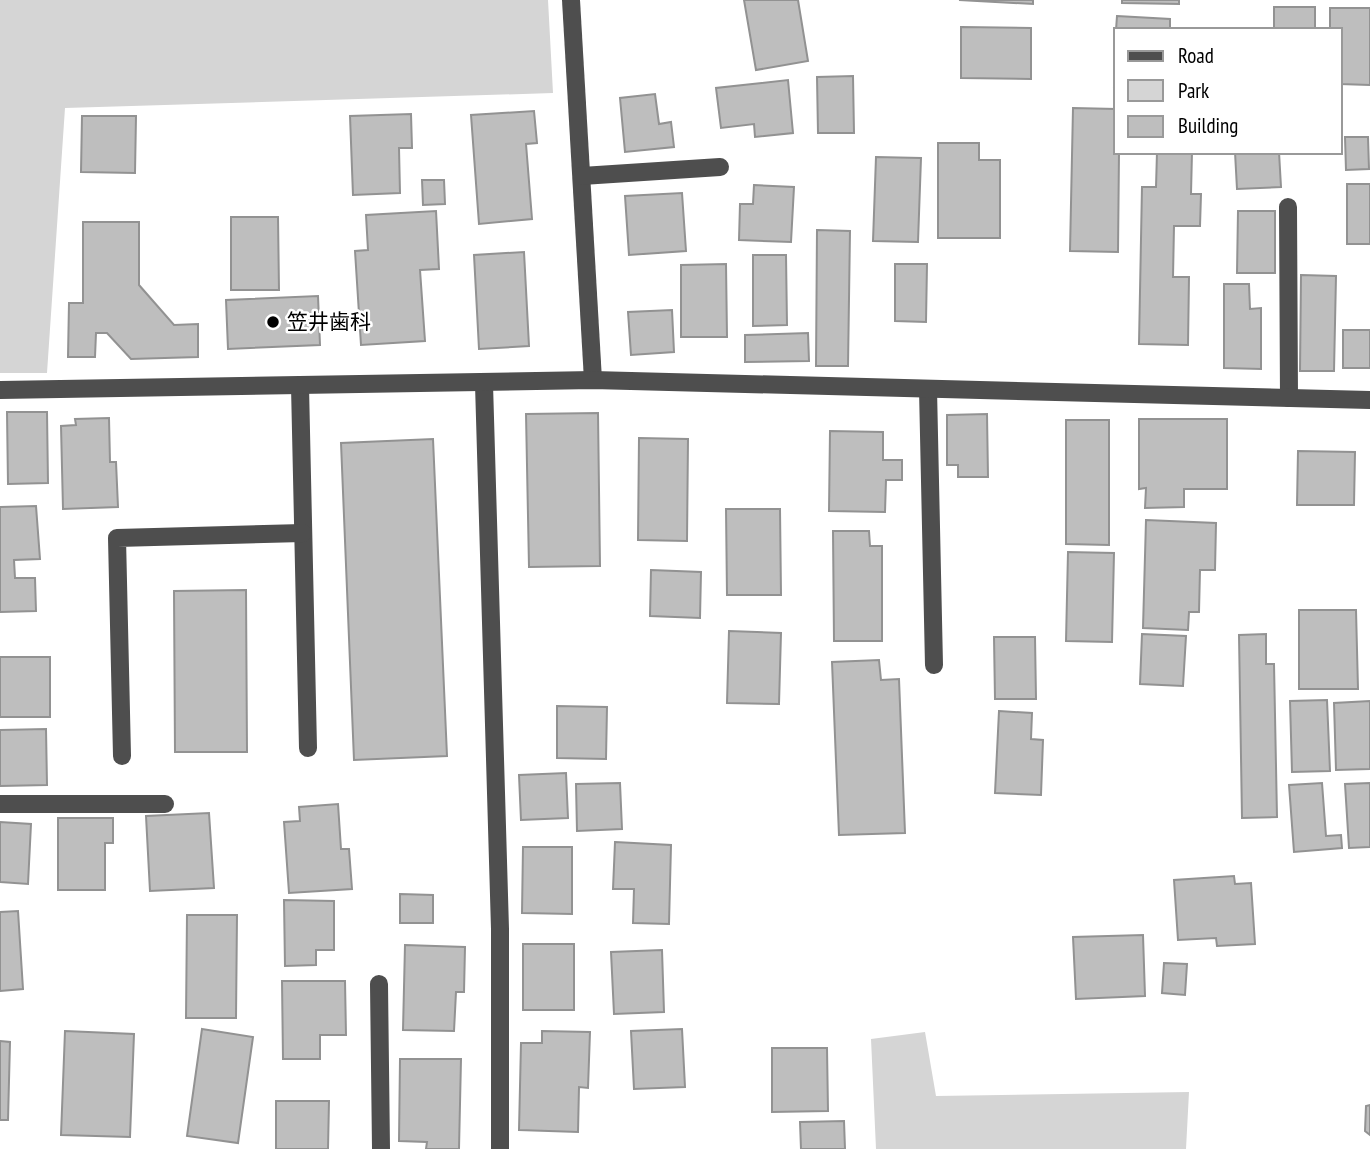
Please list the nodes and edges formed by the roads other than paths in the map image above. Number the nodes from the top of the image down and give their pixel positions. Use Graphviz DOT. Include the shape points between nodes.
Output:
graph roads {
  1 [pos="571,0"];
  2 [pos="720,167"];
  3 [pos="582,176"];
  4 [pos="1288,207"];
  5 [pos="593,380"];
  6 [pos="484,384"];
  7 [pos="300,386"];
  8 [pos="928,389"];
  9 [pos="0,390"];
  10 [pos="1289,398"];
  11 [pos="1370,400"];
  12 [pos="303,533"];
  13 [pos="934,665"];
  14 [pos="308,748"];
  15 [pos="122,757"];
  16 [pos="0,804"];
  17 [pos="165,804"];
  18 [pos="379,984"];
  19 [pos="381,1149"];
  20 [pos="500,1149"];
  1 -- 3 [label="street"];
  2 -- 3 [label="street"];
  3 -- 5 [label="street"];
  4 -- 10 [label="street"];
  5 -- 6 [label="street"];
  5 -- 8 [label="street"];
  6 -- 7 [label="street"];
  6 -- 20 [label="street" via="499,929"];
  7 -- 9 [label="street"];
  7 -- 12 [label="street"];
  8 -- 10 [label="street"];
  8 -- 13 [label="street"];
  10 -- 11 [label="street"];
  12 -- 14 [label="street"];
  12 -- 15 [label="street" via="117,538"];
  16 -- 17 [label="street"];
  18 -- 19 [label="street"];
}
